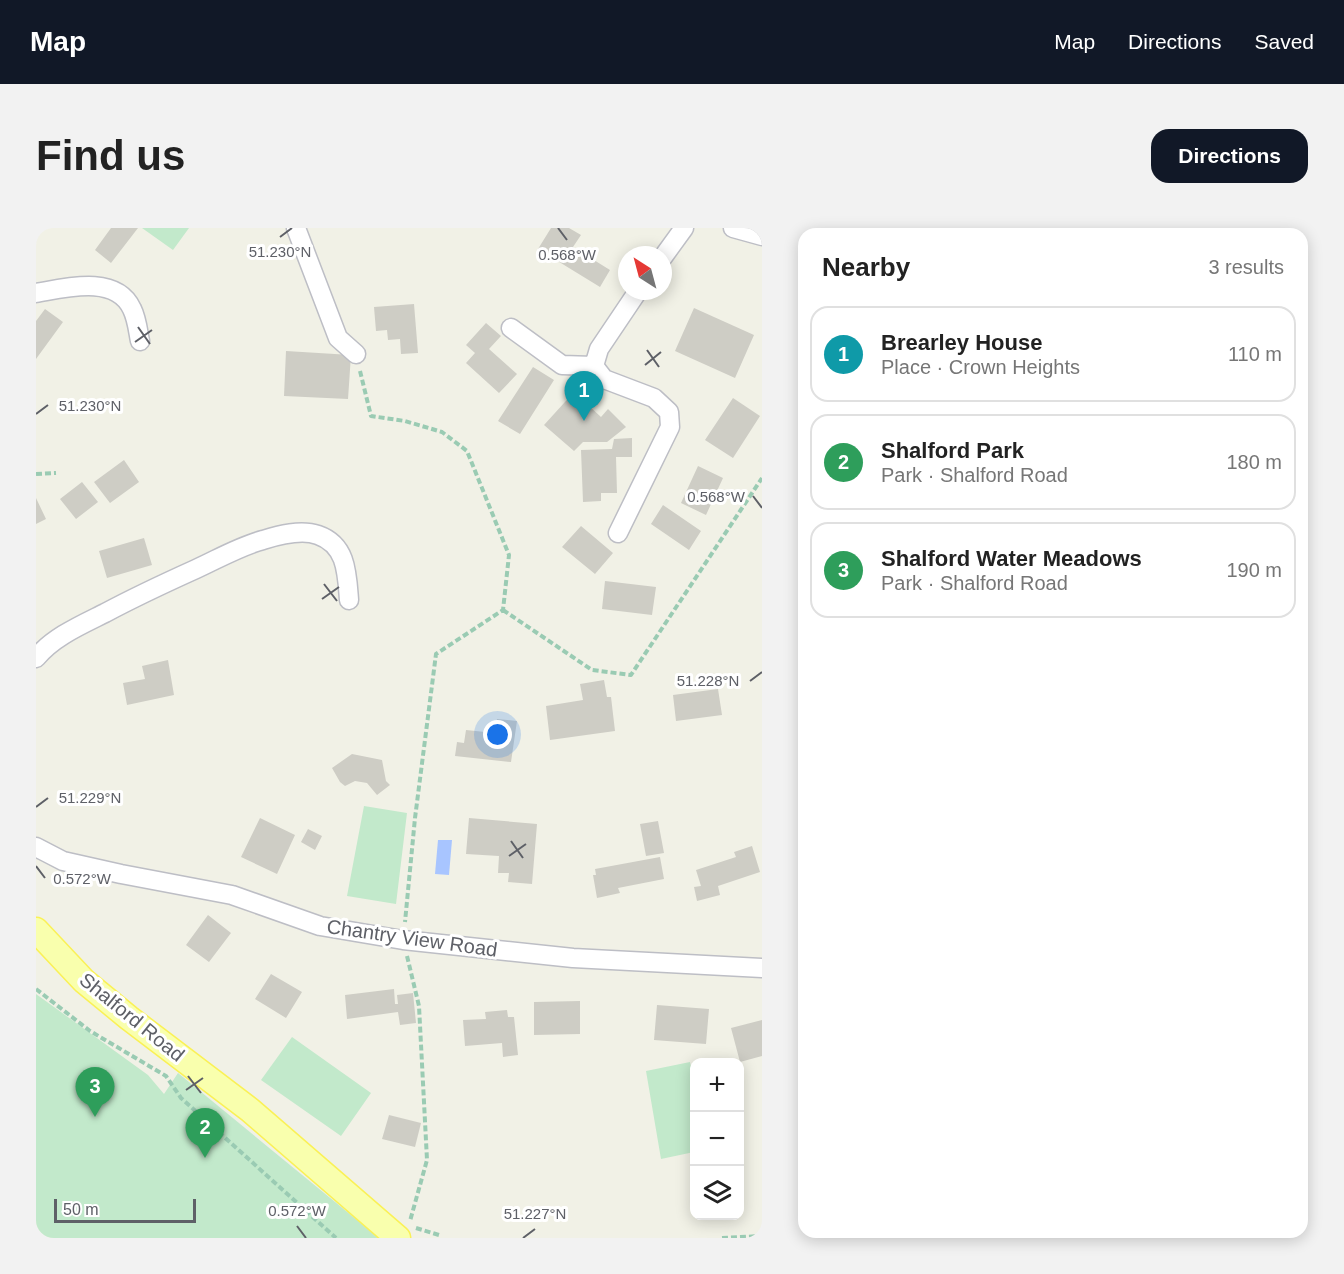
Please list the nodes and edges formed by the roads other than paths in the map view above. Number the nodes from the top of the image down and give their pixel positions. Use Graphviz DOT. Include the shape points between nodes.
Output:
graph roads {
  1 [pos="296,228"];
  2 [pos="684,228"];
  3 [pos="733,228"];
  4 [pos="762,236"];
  5 [pos="671,246"];
  6 [pos="36,293"];
  7 [pos="632,300"];
  8 [pos="511,328"];
  9 [pos="140,341"];
  10 [pos="356,354"];
  11 [pos="594,366"];
  12 [pos="618,533"];
  13 [pos="350,600"];
  14 [pos="36,658"];
  15 [pos="36,847"];
  16 [pos="36,930"];
  17 [pos="762,968"];
  18 [pos="398,1238"];
  1 -- 10 [label="street" via="338,338"];
  2 -- 5 [label="street"];
  3 -- 4 [label="street"];
  6 -- 9 [label="street" via="78,286 118,292 132,307"];
  7 -- 11 [label="street" via="598,349"];
  8 -- 11 [label="street" via="562,365"];
  11 -- 12 [label="street" via="604,379 654,398 669,412 670,427"];
  13 -- 14 [label="street" via="345,565 337,546 317,535 292,533 235,550 155,588 71,630"];
  15 -- 17 [label="street, Chantry View Road" via="63,861 231,895 320,926 403,940 573,958"];
  16 -- 18 [label="main road, Shalford Road" via="84,981 250,1110"];
}
